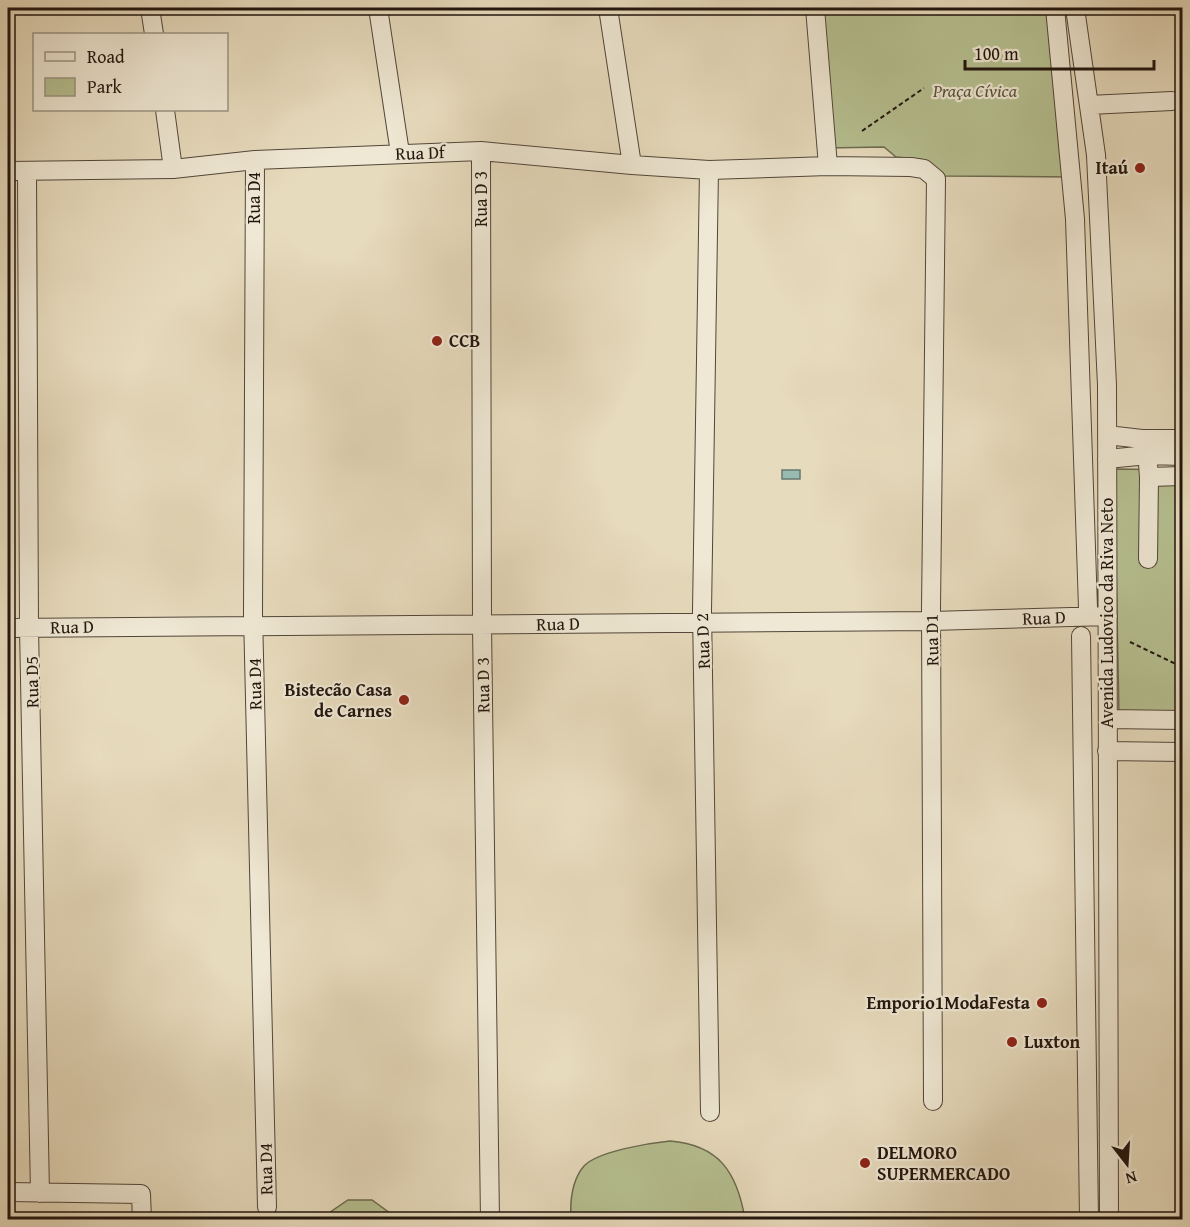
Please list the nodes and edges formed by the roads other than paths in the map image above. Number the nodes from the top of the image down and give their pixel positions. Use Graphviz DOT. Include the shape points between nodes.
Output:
graph roads {
  1 [pos="150,8"];
  2 [pos="378,8"];
  3 [pos="608,8"];
  4 [pos="815,8"];
  5 [pos="1055,8"];
  6 [pos="1075,8"];
  7 [pos="154,33"];
  8 [pos="1172,100"];
  9 [pos="1089,105"];
  10 [pos="165,111"];
  11 [pos="482,151"];
  12 [pos="400,153"];
  13 [pos="255,160"];
  14 [pos="632,165"];
  15 [pos="828,166"];
  16 [pos="173,169"];
  17 [pos="709,170"];
  18 [pos="8,171"];
  19 [pos="27,171"];
  20 [pos="936,178"];
  21 [pos="1107,435"];
  22 [pos="1182,440"];
  23 [pos="1148,455"];
  24 [pos="1182,456"];
  25 [pos="1107,459"];
  26 [pos="1182,476"];
  27 [pos="1149,477"];
  28 [pos="1148,559"];
  29 [pos="1088,608"];
  30 [pos="1108,616"];
  31 [pos="932,621"];
  32 [pos="702,622"];
  33 [pos="254,625"];
  34 [pos="482,625"];
  35 [pos="8,628"];
  36 [pos="30,628"];
  37 [pos="1081,636"];
  38 [pos="1108,719"];
  39 [pos="1182,720"];
  40 [pos="1107,751"];
  41 [pos="1182,752"];
  42 [pos="933,1101"];
  43 [pos="710,1112"];
  44 [pos="8,1192"];
  45 [pos="40,1193"];
  46 [pos="267,1207"];
  47 [pos="142,1220"];
  48 [pos="490,1220"];
  49 [pos="1089,1220"];
  50 [pos="1109,1220"];
  1 -- 7 [label="street"];
  2 -- 12 [label="street"];
  3 -- 14 [label="street"];
  4 -- 15 [label="street"];
  5 -- 29 [label="street" via="1075,219"];
  6 -- 9 [label="street, Avenida Ludovico da Riva Neto"];
  8 -- 9 [label="street"];
  9 -- 21 [label="street, Avenida Ludovico da Riva Neto" via="1096,155"];
  10 -- 16 [label="street"];
  11 -- 12 [label="street, Rua Df"];
  11 -- 14 [label="street, Rua Df"];
  11 -- 34 [label="street, Rua D 3"];
  12 -- 13 [label="street, Rua Df"];
  13 -- 16 [label="street, Rua Df"];
  13 -- 33 [label="street, Rua D4"];
  14 -- 17 [label="street, Rua Df"];
  15 -- 17 [label="street, Rua Df"];
  15 -- 20 [label="street, Rua Df" via="911,166"];
  16 -- 19 [label="street, Rua Df"];
  17 -- 32 [label="street, Rua D 2"];
  18 -- 19 [label="street, Rua Df"];
  19 -- 36 [label="street, Rua D5"];
  20 -- 31 [label="street, Rua D1"];
  21 -- 22 [label="street"];
  21 -- 25 [label="street, Avenida Ludovico da Riva Neto"];
  23 -- 24 [label="street"];
  23 -- 25 [label="street"];
  23 -- 27 [label="street"];
  25 -- 30 [label="street, Avenida Ludovico da Riva Neto"];
  26 -- 27 [label="street"];
  27 -- 28 [label="street"];
  30 -- 31 [label="street, Rua D"];
  30 -- 38 [label="street, Avenida Ludovico da Riva Neto"];
  31 -- 32 [label="street, Rua D"];
  31 -- 42 [label="street, Rua D1"];
  32 -- 34 [label="street, Rua D"];
  32 -- 43 [label="street, Rua D 2"];
  33 -- 34 [label="street, Rua D"];
  33 -- 36 [label="street, Rua D"];
  33 -- 46 [label="street, Rua D4"];
  34 -- 48 [label="street, Rua D 3"];
  35 -- 36 [label="street, Rua D"];
  36 -- 45 [label="street, Rua D5"];
  37 -- 49 [label="street"];
  38 -- 39 [label="street"];
  38 -- 40 [label="street, Avenida Ludovico da Riva Neto"];
  40 -- 41 [label="street"];
  40 -- 50 [label="street, Avenida Ludovico da Riva Neto"];
  44 -- 45 [label="street"];
  45 -- 47 [label="street" via="141,1194"];
}
